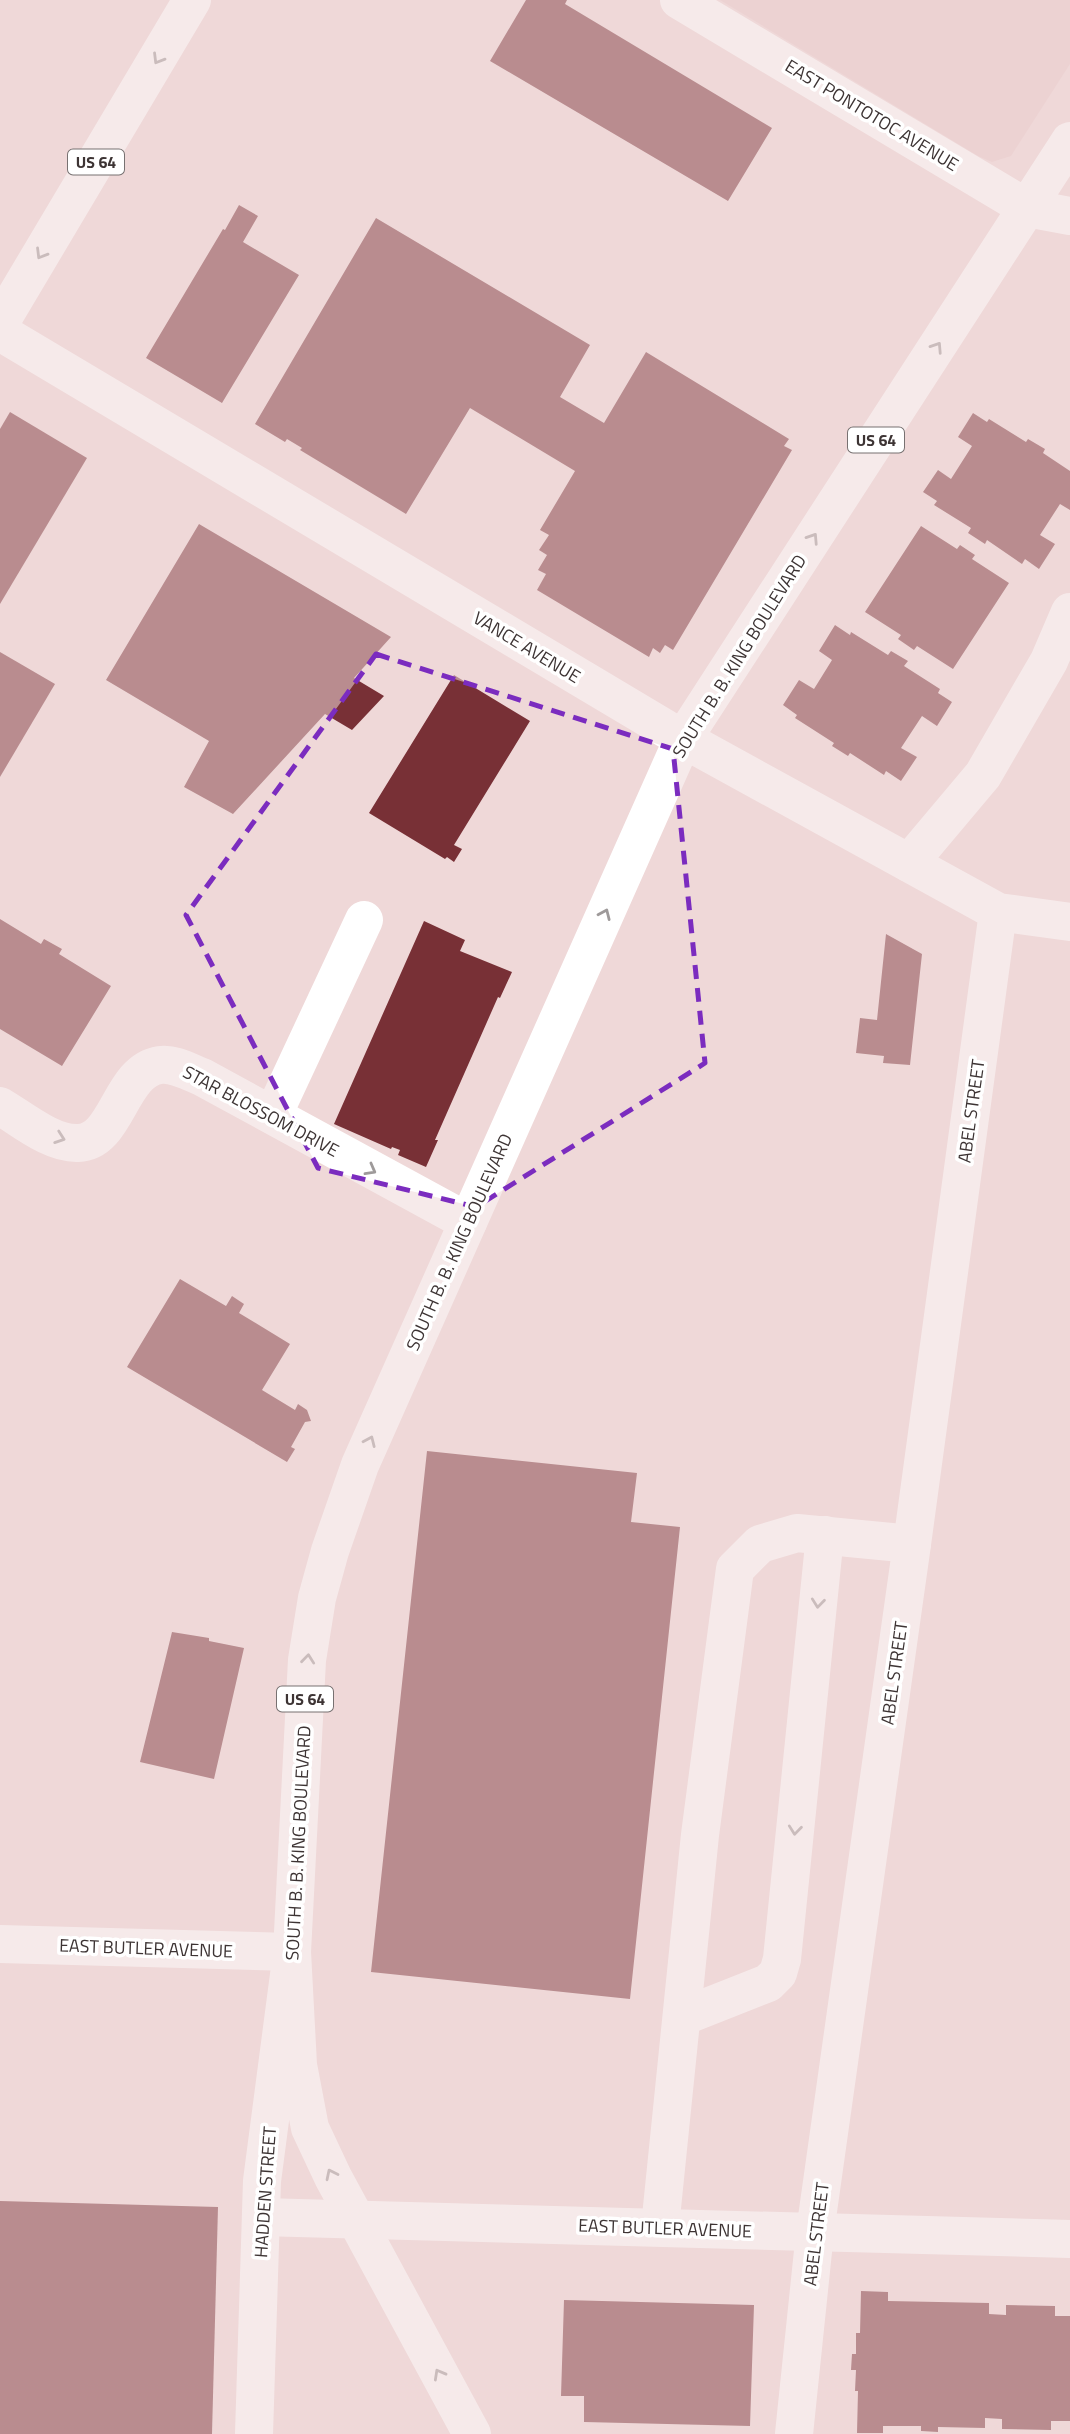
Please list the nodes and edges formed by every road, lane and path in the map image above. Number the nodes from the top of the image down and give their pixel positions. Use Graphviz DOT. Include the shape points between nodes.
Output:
graph roads {
  1 [pos="192,0"];
  2 [pos="679,0"];
  3 [pos="1070,141"];
  4 [pos="1027,208"];
  5 [pos="1070,216"];
  6 [pos="0,323"];
  7 [pos="0,332"];
  8 [pos="1070,612"];
  9 [pos="683,739"];
  10 [pos="909,863"];
  11 [pos="998,912"];
  12 [pos="364,920"];
  13 [pos="1070,922"];
  14 [pos="0,1107"];
  15 [pos="273,1115"];
  16 [pos="468,1222"];
  17 [pos="825,1535"];
  18 [pos="912,1544"];
  19 [pos="0,1944"];
  20 [pos="292,1952"];
  21 [pos="682,2017"];
  22 [pos="261,2217"];
  23 [pos="355,2218"];
  24 [pos="660,2227"];
  25 [pos="815,2232"];
  26 [pos="1070,2239"];
  27 [pos="254,2434"];
  28 [pos="472,2434"];
  29 [pos="794,2434"];
  1 -- 6 [label="street, US 64, one-way"];
  2 -- 4 [label="street, EAST PONTOTOC AVENUE"];
  3 -- 4 [label="street, SOUTH B. B. KING BOULEVARD / US 64"];
  4 -- 5 [label="street, EAST PONTOTOC AVENUE"];
  9 -- 4 [label="street, SOUTH B. B. KING BOULEVARD / US 64, one-way"];
  7 -- 9 [label="street, VANCE AVENUE"];
  8 -- 10 [label="street" via="1049,661 984,775"];
  9 -- 10 [label="street, VANCE AVENUE"];
  16 -- 9 [label="street, SOUTH B. B. KING BOULEVARD / US 64, one-way"];
  10 -- 11 [label="street, VANCE AVENUE"];
  11 -- 13 [label="street, VANCE AVENUE"];
  11 -- 18 [label="street, ABEL STREET"];
  12 -- 15 [label="street"];
  14 -- 15 [label="street, STAR BLOSSOM DRIVE, one-way" via="64,1142 80,1143 98,1137 140,1073 160,1065 202,1077"];
  15 -- 16 [label="street, STAR BLOSSOM DRIVE, one-way"];
  20 -- 16 [label="street, SOUTH B. B. KING BOULEVARD / US 64, one-way" via="307,1660 317,1598 360,1465"];
  17 -- 18 [label="street"];
  17 -- 21 [label="street, one-way" via="778,1973 768,1983"];
  17 -- 21 [label="street" via="797,1533 760,1544 735,1569 700,1835"];
  18 -- 25 [label="street, ABEL STREET"];
  19 -- 20 [label="street, EAST BUTLER AVENUE"];
  20 -- 22 [label="street, HADDEN STREET"];
  23 -- 20 [label="street, SOUTH B. B. KING BOULEVARD / US 64, one-way" via="310,2128 299,2065"];
  21 -- 24 [label="street"];
  22 -- 23 [label="street, EAST BUTLER AVENUE"];
  22 -- 27 [label="street, HADDEN STREET"];
  23 -- 24 [label="street, EAST BUTLER AVENUE"];
  28 -- 23 [label="street, SOUTH B. B. KING BOULEVARD / US 64, one-way"];
  24 -- 25 [label="street, EAST BUTLER AVENUE"];
  25 -- 26 [label="street, EAST BUTLER AVENUE"];
  25 -- 29 [label="street, ABEL STREET"];
}
